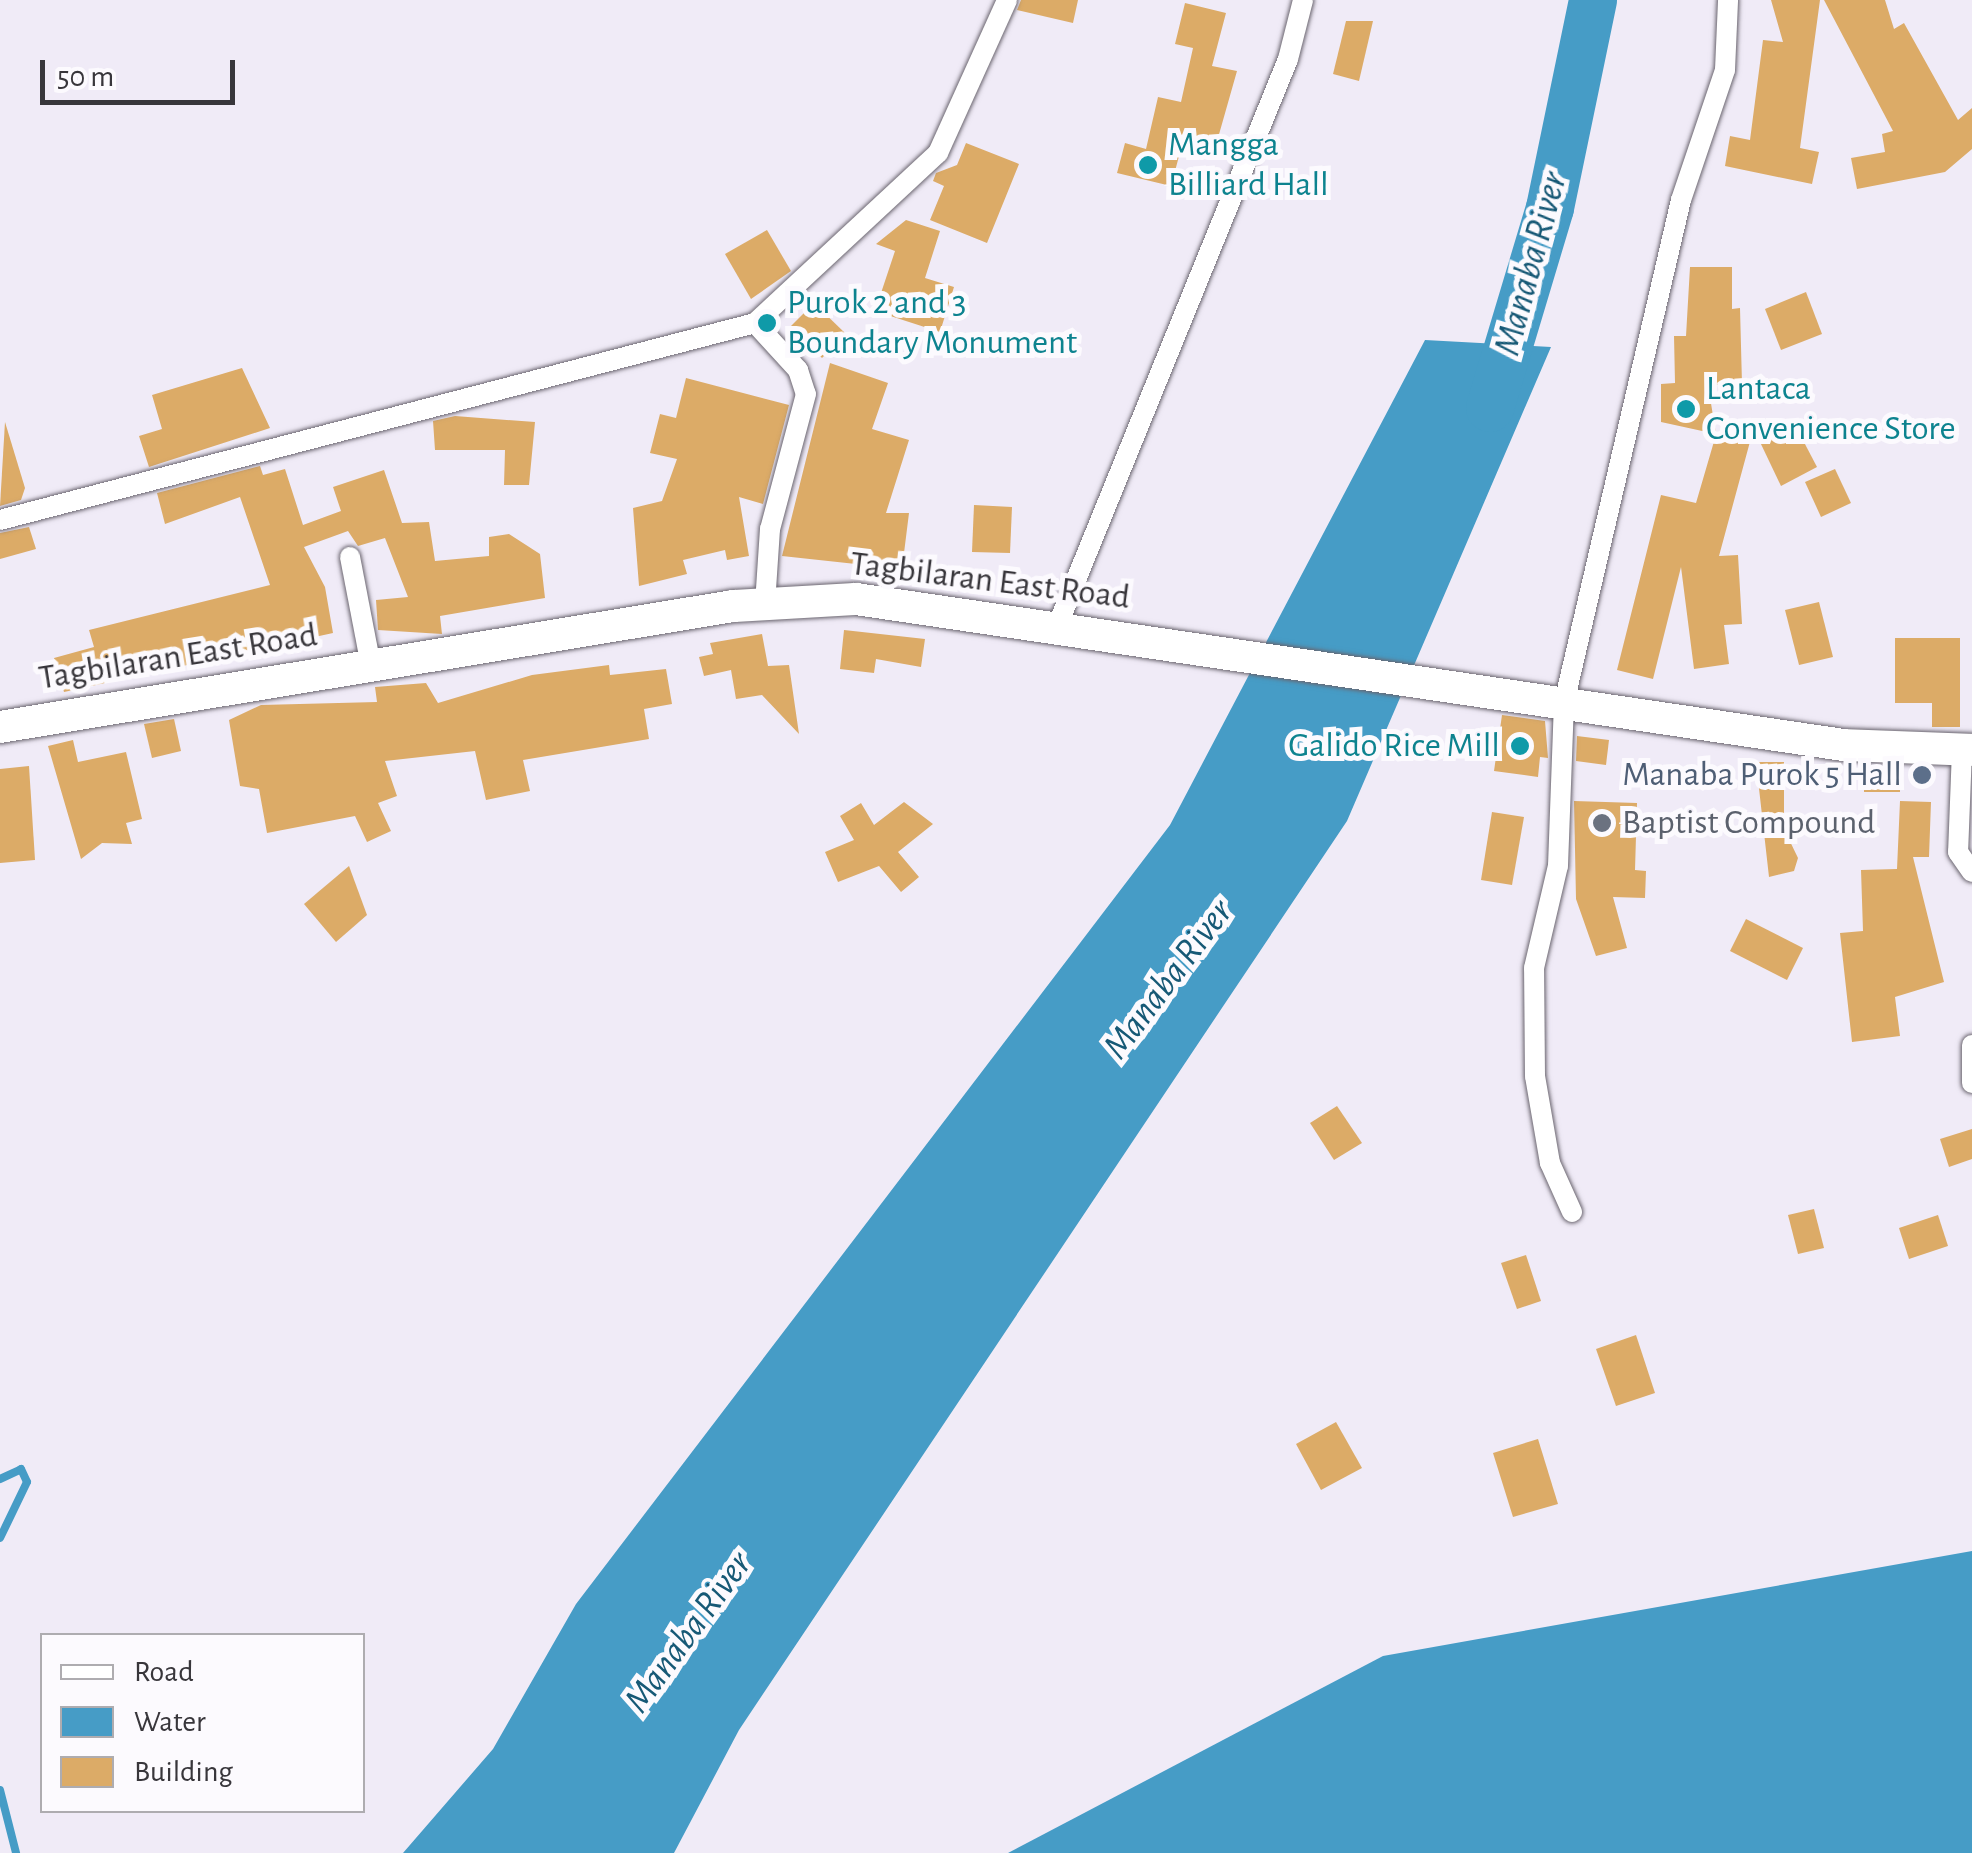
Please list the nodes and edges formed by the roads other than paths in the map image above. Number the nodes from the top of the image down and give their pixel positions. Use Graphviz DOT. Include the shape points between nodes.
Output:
graph roads {
  1 [pos="1007,0"];
  2 [pos="1303,0"];
  3 [pos="1728,0"];
  4 [pos="755,323"];
  5 [pos="0,520"];
  6 [pos="350,557"];
  7 [pos="765,605"];
  8 [pos="1066,630"];
  9 [pos="371,666"];
  10 [pos="1564,703"];
  11 [pos="0,727"];
  12 [pos="1967,750"];
  13 [pos="1972,872"];
  14 [pos="1972,1045"];
  15 [pos="1972,1083"];
  16 [pos="1572,1212"];
  1 -- 4 [label="street" via="938,154"];
  2 -- 8 [label="street" via="1288,59"];
  3 -- 10 [label="street" via="1725,70 1681,200"];
  4 -- 5 [label="street"];
  4 -- 7 [label="street" via="798,370 806,394 770,529"];
  6 -- 9 [label="street"];
  7 -- 8 [label="main road, Tagbilaran East Road" via="856,599"];
  7 -- 9 [label="main road, Tagbilaran East Road"];
  8 -- 10 [label="main road, Tagbilaran East Road"];
  9 -- 11 [label="main road, Tagbilaran East Road"];
  10 -- 12 [label="main road, Tagbilaran East Road" via="1844,746"];
  10 -- 16 [label="street" via="1558,866 1534,968 1535,1076 1550,1163"];
  12 -- 13 [label="street" via="1958,852"];
  14 -- 15 [label="street"];
}
